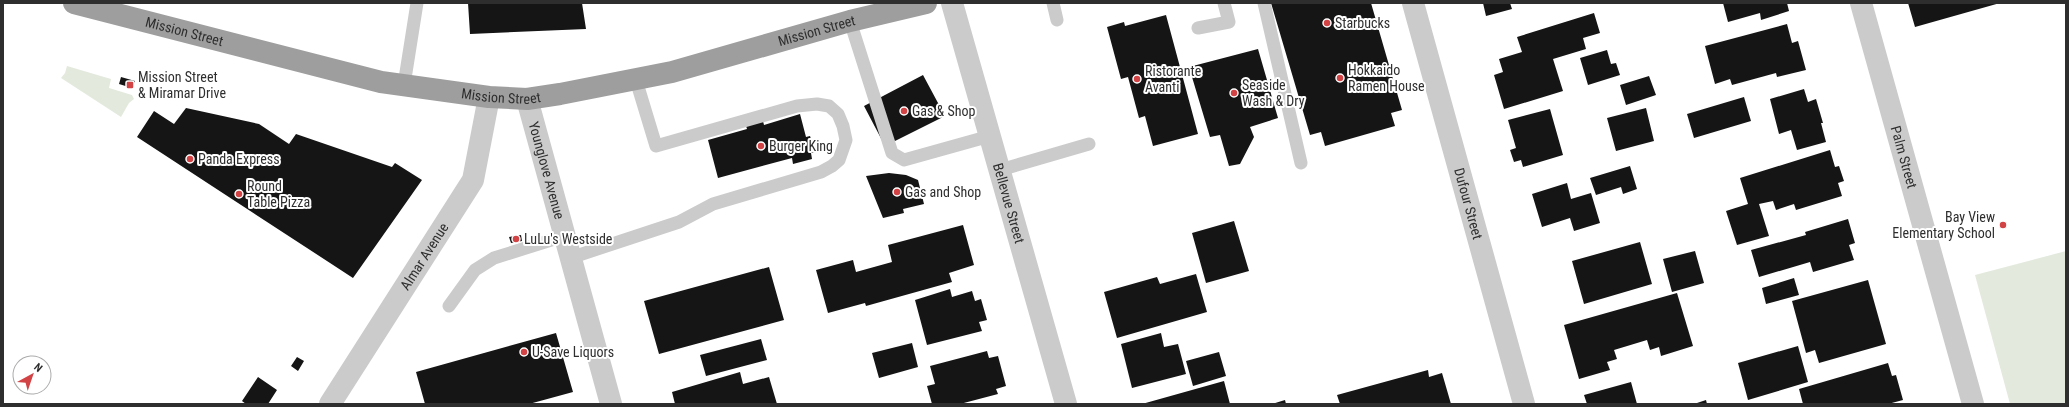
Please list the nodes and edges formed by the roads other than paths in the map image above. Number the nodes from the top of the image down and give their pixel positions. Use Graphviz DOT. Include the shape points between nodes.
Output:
graph roads {
  1 [pos="74,3"];
  2 [pos="417,3"];
  3 [pos="926,3"];
  4 [pos="952,3"];
  5 [pos="1053,3"];
  6 [pos="1224,3"];
  7 [pos="1264,3"];
  8 [pos="1413,3"];
  9 [pos="1861,3"];
  10 [pos="876,10"];
  11 [pos="1058,20"];
  12 [pos="850,22"];
  13 [pos="1198,28"];
  14 [pos="636,80"];
  15 [pos="404,85"];
  16 [pos="489,97"];
  17 [pos="527,99"];
  18 [pos="990,136"];
  19 [pos="1089,144"];
  20 [pos="1301,163"];
  21 [pos="1000,170"];
  22 [pos="564,236"];
  23 [pos="570,258"];
  24 [pos="449,306"];
  25 [pos="330,404"];
  26 [pos="612,404"];
  27 [pos="1066,404"];
  28 [pos="1524,404"];
  29 [pos="1974,404"];
  1 -- 15 [label="highway, Mission Street" via="381,82"];
  2 -- 15 [label="lane"];
  3 -- 10 [label="highway, Mission Street"];
  4 -- 18 [label="street, Bellevue Street"];
  5 -- 11 [label="lane"];
  6 -- 13 [label="lane" via="1229,22"];
  7 -- 20 [label="lane"];
  8 -- 28 [label="street, Dufour Street"];
  9 -- 29 [label="street, Palm Street"];
  10 -- 12 [label="highway, Mission Street"];
  12 -- 14 [label="highway, Mission Street"];
  12 -- 18 [label="lane" via="892,153 904,160"];
  14 -- 17 [label="highway, Mission Street"];
  14 -- 23 [label="lane" via="656,146 797,106 817,104 829,106 838,114 846,140 839,160 821,172 712,204 679,222"];
  15 -- 16 [label="highway, Mission Street"];
  16 -- 17 [label="highway, Mission Street"];
  16 -- 25 [label="street, Almar Avenue" via="473,180"];
  17 -- 22 [label="street, Younglove Avenue"];
  18 -- 21 [label="street, Bellevue Street"];
  19 -- 21 [label="lane"];
  21 -- 27 [label="street, Bellevue Street"];
  22 -- 23 [label="street, Younglove Avenue"];
  22 -- 24 [label="lane" via="494,258 475,270"];
  23 -- 26 [label="street, Younglove Avenue"];
}
